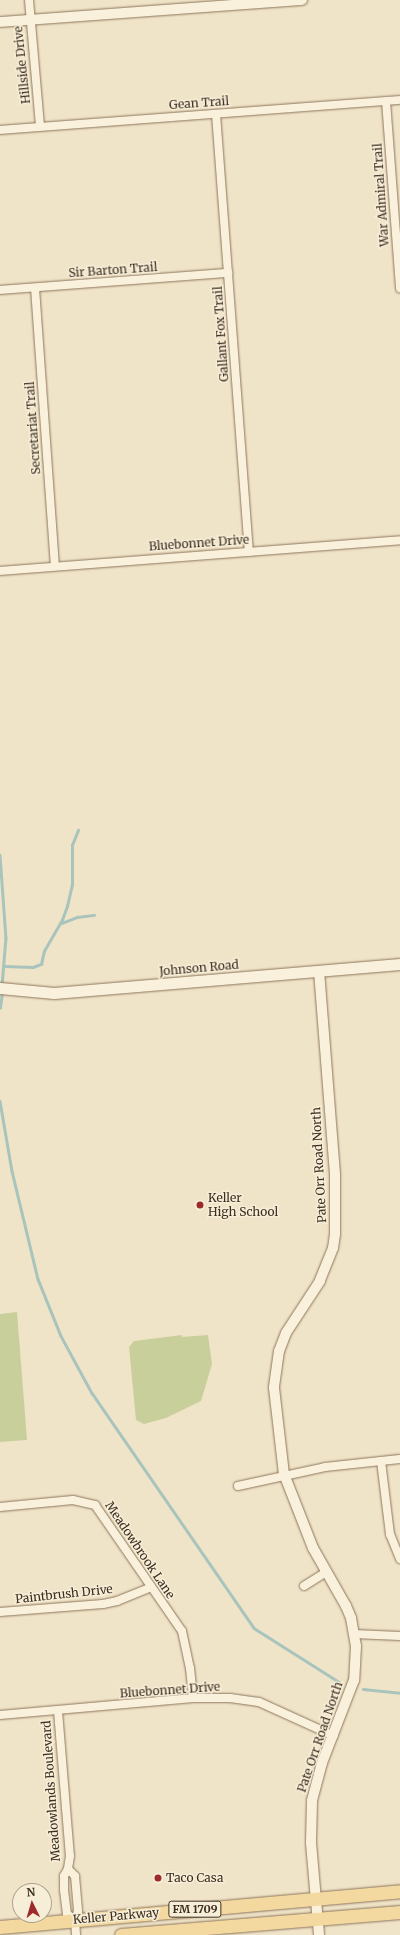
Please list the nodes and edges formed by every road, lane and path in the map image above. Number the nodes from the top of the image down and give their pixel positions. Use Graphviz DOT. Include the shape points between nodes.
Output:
graph roads {
  1 [pos="29,0"];
  2 [pos="302,0"];
  3 [pos="257,2"];
  4 [pos="29,20"];
  5 [pos="0,22"];
  6 [pos="400,100"];
  7 [pos="386,101"];
  8 [pos="216,114"];
  9 [pos="40,127"];
  10 [pos="0,130"];
  11 [pos="228,273"];
  12 [pos="35,288"];
  13 [pos="400,288"];
  14 [pos="0,290"];
  15 [pos="400,540"];
  16 [pos="249,552"];
  17 [pos="55,566"];
  18 [pos="0,570"];
  19 [pos="400,964"];
  20 [pos="319,971"];
  21 [pos="0,988"];
  22 [pos="400,1459"];
  23 [pos="381,1461"];
  24 [pos="284,1474"];
  25 [pos="238,1486"];
  26 [pos="0,1507"];
  27 [pos="400,1559"];
  28 [pos="326,1572"];
  29 [pos="304,1586"];
  30 [pos="151,1587"];
  31 [pos="0,1612"];
  32 [pos="354,1634"];
  33 [pos="400,1636"];
  34 [pos="193,1698"];
  35 [pos="58,1711"];
  36 [pos="0,1715"];
  37 [pos="334,1736"];
  38 [pos="68,1869"];
  39 [pos="400,1891"];
  40 [pos="316,1899"];
  41 [pos="400,1912"];
  42 [pos="318,1919"];
  43 [pos="75,1920"];
  44 [pos="0,1927"];
  45 [pos="76,1935"];
  46 [pos="121,1935"];
  47 [pos="319,1935"];
  1 -- 4 [label="street, Hillside Drive"];
  2 -- 3 [label="street"];
  3 -- 4 [label="street"];
  4 -- 5 [label="street"];
  4 -- 9 [label="street, Hillside Drive"];
  6 -- 7 [label="street, Gean Trail"];
  7 -- 8 [label="street, Gean Trail"];
  7 -- 13 [label="street, War Admiral Trail"];
  8 -- 9 [label="street, Gean Trail"];
  8 -- 11 [label="street, Gallant Fox Trail"];
  9 -- 10 [label="street, Gean Trail"];
  11 -- 12 [label="street, Sir Barton Trail"];
  11 -- 16 [label="street, Gallant Fox Trail"];
  12 -- 14 [label="street, Sir Barton Trail"];
  12 -- 17 [label="street, Secretariat Trail"];
  15 -- 16 [label="street, Bluebonnet Drive"];
  16 -- 17 [label="street, Bluebonnet Drive"];
  17 -- 18 [label="street, Bluebonnet Drive"];
  19 -- 20 [label="main road, Johnson Road"];
  20 -- 21 [label="main road, Johnson Road" via="54,993"];
  20 -- 24 [label="street, Pate Orr Road North" via="335,1175 335,1230 333,1248 320,1281 286,1333 279,1351 274,1388"];
  22 -- 23 [label="street"];
  23 -- 24 [label="street"];
  23 -- 27 [label="street" via="390,1534"];
  24 -- 25 [label="street"];
  24 -- 28 [label="street, Pate Orr Road North" via="313,1548"];
  26 -- 30 [label="street, Meadowbrook Lane" via="73,1500 95,1505"];
  28 -- 29 [label="street"];
  28 -- 32 [label="street, Pate Orr Road North" via="346,1606"];
  30 -- 31 [label="street, Paintbrush Drive" via="102,1604"];
  30 -- 34 [label="street, Meadowbrook Lane" via="182,1631"];
  32 -- 33 [label="street"];
  32 -- 37 [label="street, Pate Orr Road North" via="354,1680"];
  34 -- 35 [label="street, Bluebonnet Drive"];
  34 -- 37 [label="street, Bluebonnet Drive" via="230,1698 259,1702"];
  35 -- 36 [label="street, Bluebonnet Drive"];
  35 -- 38 [label="street, Meadowlands Boulevard" via="70,1856"];
  37 -- 40 [label="street, Pate Orr Road North" via="322,1763 312,1801 310,1825"];
  38 -- 43 [label="street, Meadowlands Boulevard" via="75,1876 78,1911"];
  38 -- 43 [label="street, Meadowlands Boulevard" via="64,1876 67,1914"];
  39 -- 40 [label="main road, Keller Parkway / FM 1709"];
  40 -- 42 [label="street, Pate Orr Road North"];
  40 -- 43 [label="main road, Keller Parkway / FM 1709"];
  41 -- 42 [label="main road, Keller Parkway / FM 1709"];
  42 -- 46 [label="main road, Keller Parkway / FM 1709"];
  42 -- 47 [label="street, Pate Orr Road North"];
  43 -- 44 [label="main road, Keller Parkway / FM 1709"];
  43 -- 45 [label="street, Meadowlands Boulevard"];
}
